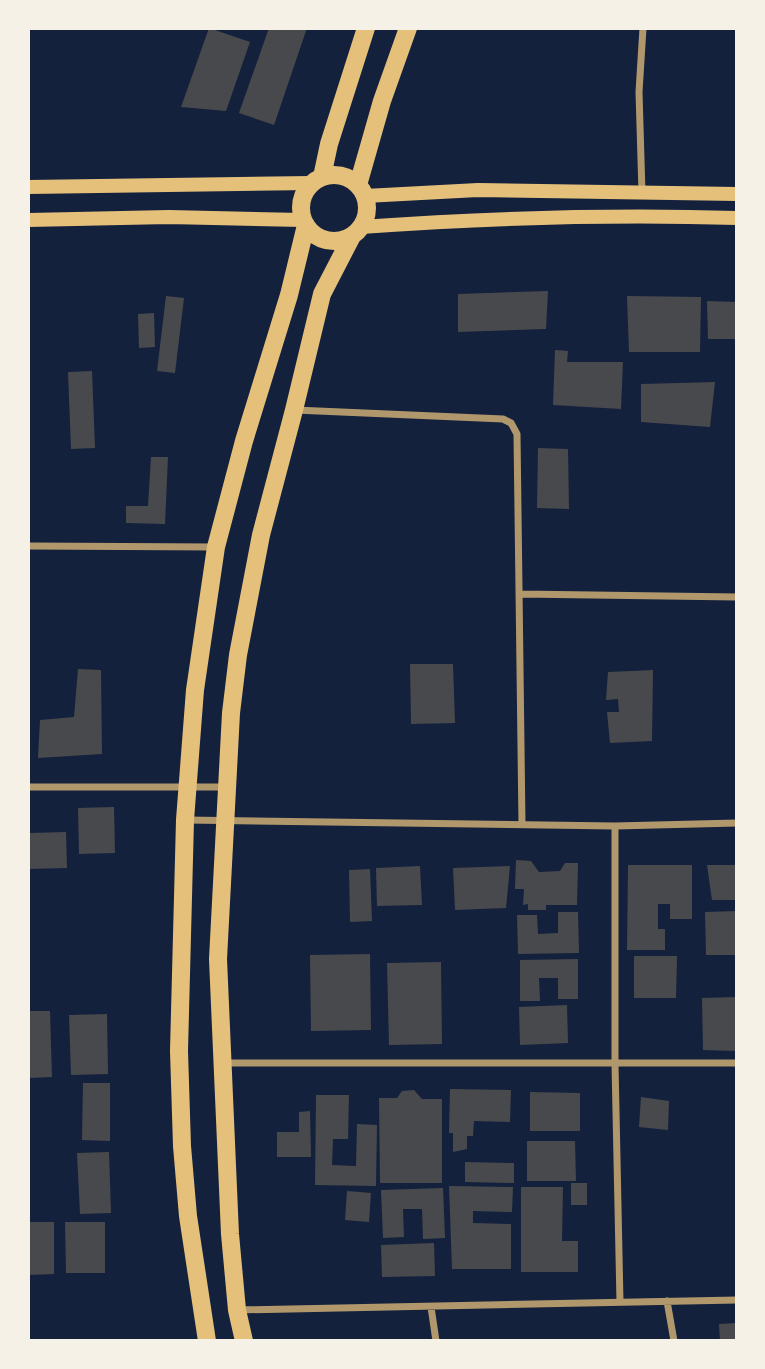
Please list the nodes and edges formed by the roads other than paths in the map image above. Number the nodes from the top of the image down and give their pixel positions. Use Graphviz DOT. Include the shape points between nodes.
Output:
graph roads {
  1 [pos="366,28"];
  2 [pos="408,28"];
  3 [pos="643,28"];
  4 [pos="317,180"];
  5 [pos="28,187"];
  6 [pos="362,190"];
  7 [pos="642,193"];
  8 [pos="737,194"];
  9 [pos="737,218"];
  10 [pos="28,220"];
  11 [pos="304,223"];
  12 [pos="356,232"];
  13 [pos="295,410"];
  14 [pos="28,547"];
  15 [pos="216,547"];
  16 [pos="520,594"];
  17 [pos="737,597"];
  18 [pos="28,787"];
  19 [pos="188,787"];
  20 [pos="226,788"];
  21 [pos="185,820"];
  22 [pos="225,822"];
  23 [pos="737,823"];
  24 [pos="522,824"];
  25 [pos="615,826"];
  26 [pos="224,1063"];
  27 [pos="737,1063"];
  28 [pos="615,1064"];
  29 [pos="737,1300"];
  30 [pos="667,1301"];
  31 [pos="620,1302"];
  32 [pos="431,1307"];
  33 [pos="237,1310"];
  34 [pos="207,1341"];
  35 [pos="244,1341"];
  36 [pos="436,1341"];
  37 [pos="674,1341"];
  1 -- 4 [label="main road"];
  2 -- 6 [label="main road" via="382,101"];
  3 -- 7 [label="street" via="639,92"];
  4 -- 5 [label="main road"];
  4 -- 6 [label="main road" via="341,175"];
  4 -- 11 [label="main road" via="302,200"];
  6 -- 7 [label="main road"];
  6 -- 12 [label="main road" via="366,215"];
  7 -- 8 [label="main road"];
  9 -- 12 [label="main road" via="494,219"];
  10 -- 11 [label="main road" via="169,217"];
  11 -- 12 [label="main road" via="326,240 339,241"];
  11 -- 15 [label="main road" via="289,295"];
  12 -- 13 [label="main road" via="322,294"];
  13 -- 16 [label="street" via="503,419 511,424 517,434"];
  13 -- 20 [label="main road" via="261,535 238,655"];
  14 -- 15 [label="street"];
  15 -- 19 [label="main road" via="201,640"];
  16 -- 17 [label="street"];
  16 -- 24 [label="street"];
  18 -- 19 [label="street"];
  19 -- 20 [label="street"];
  19 -- 21 [label="main road"];
  20 -- 22 [label="main road"];
  21 -- 22 [label="street"];
  21 -- 34 [label="main road" via="179,1051 182,1146"];
  22 -- 24 [label="street"];
  22 -- 26 [label="main road" via="218,959"];
  23 -- 25 [label="street"];
  24 -- 25 [label="street"];
  25 -- 28 [label="street"];
  26 -- 28 [label="street"];
  26 -- 33 [label="main road"];
  27 -- 28 [label="street"];
  28 -- 31 [label="street"];
  29 -- 30 [label="street"];
  30 -- 31 [label="street"];
  30 -- 37 [label="street"];
  31 -- 32 [label="street"];
  32 -- 33 [label="street"];
  32 -- 36 [label="street"];
  33 -- 35 [label="main road"];
}
